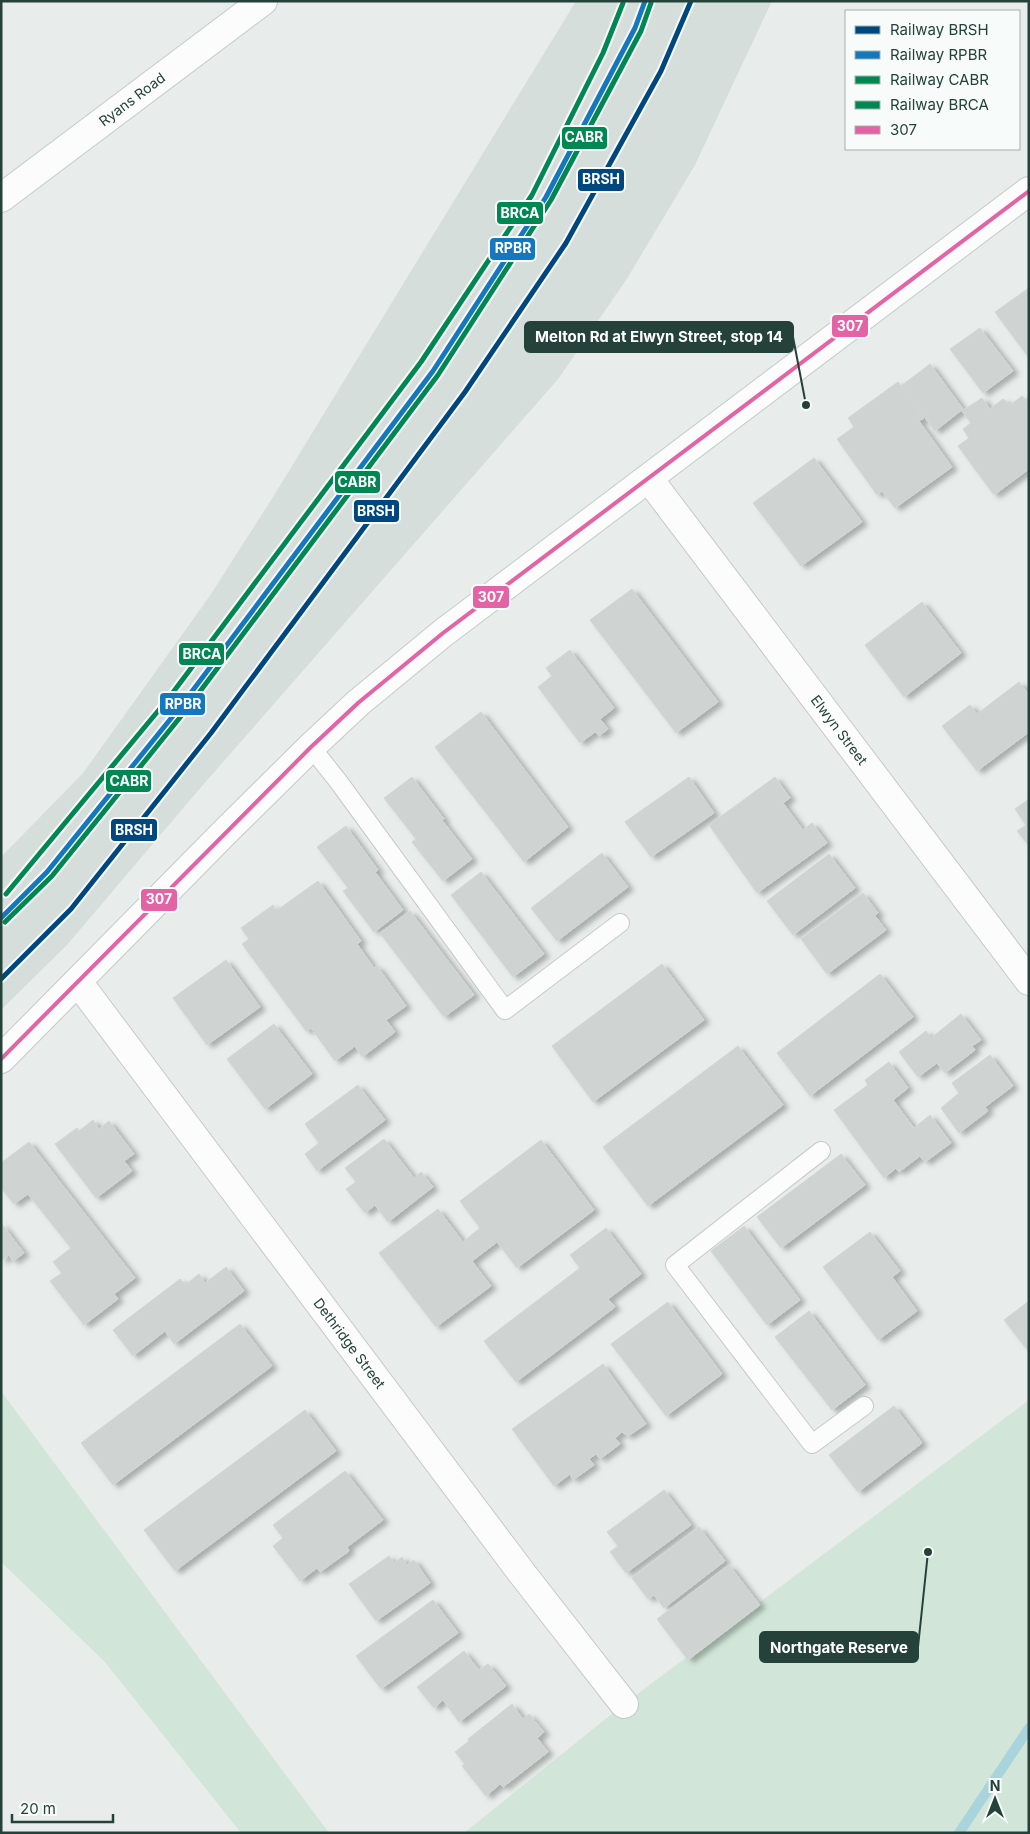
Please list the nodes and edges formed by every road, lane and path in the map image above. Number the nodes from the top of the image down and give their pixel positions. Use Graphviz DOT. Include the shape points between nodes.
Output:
graph roads {
  1 [pos="263,1"];
  2 [pos="1029,191"];
  3 [pos="1,198"];
  4 [pos="649,479"];
  5 [pos="311,747"];
  6 [pos="620,923"];
  7 [pos="1029,980"];
  8 [pos="78,982"];
  9 [pos="1,1059"];
  10 [pos="821,1150"];
  11 [pos="864,1406"];
  12 [pos="624,1704"];
  1 -- 3 [label="street, Ryans Road"];
  2 -- 4 [label="street"];
  4 -- 5 [label="street" via="443,633 358,703"];
  4 -- 7 [label="street, Elwyn Street"];
  5 -- 6 [label="lane" via="505,1010"];
  5 -- 8 [label="street"];
  8 -- 9 [label="street"];
  8 -- 12 [label="street, Dethridge Street"];
  10 -- 11 [label="lane" via="675,1265 812,1444"];
}
